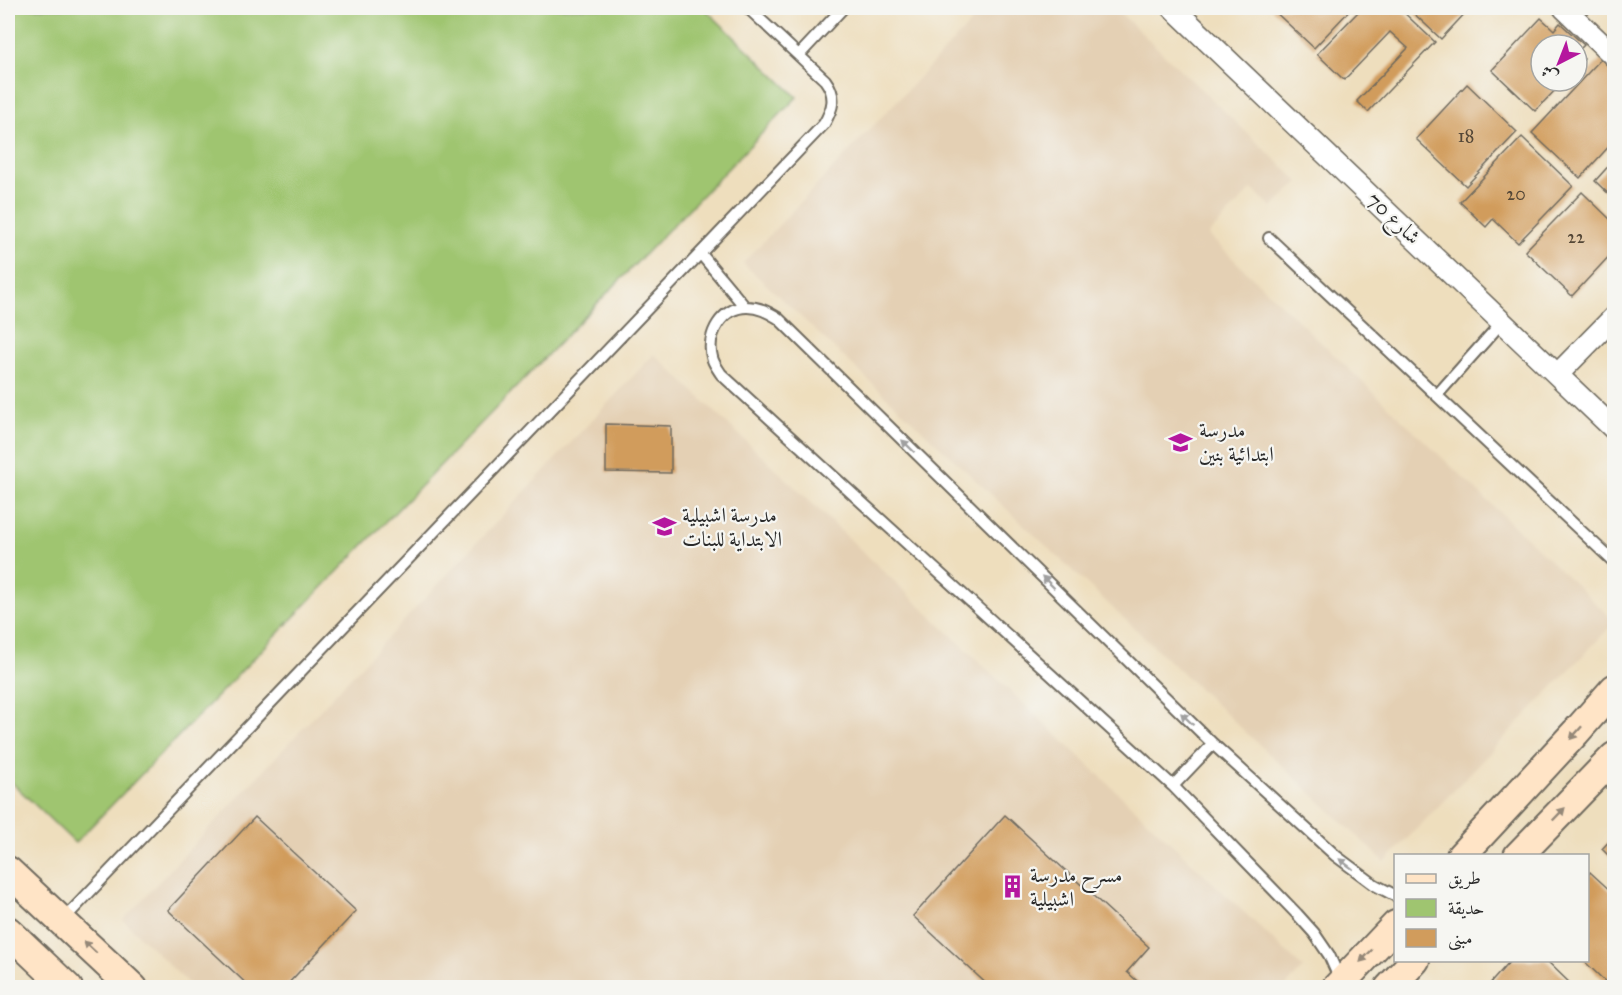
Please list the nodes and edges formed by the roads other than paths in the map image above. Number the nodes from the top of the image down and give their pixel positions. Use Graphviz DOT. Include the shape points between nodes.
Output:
graph roads {
  1 [pos="748,8"];
  2 [pos="843,8"];
  3 [pos="1173,8"];
  4 [pos="1564,8"];
  5 [pos="799,55"];
  6 [pos="1614,56"];
  7 [pos="1269,238"];
  8 [pos="700,254"];
  9 [pos="745,307"];
  10 [pos="1614,317"];
  11 [pos="1502,322"];
  12 [pos="1558,374"];
  13 [pos="1437,395"];
  14 [pos="1614,429"];
  15 [pos="1614,562"];
  16 [pos="1614,689"];
  17 [pos="1213,744"];
  18 [pos="1614,757"];
  19 [pos="1173,786"];
  20 [pos="1462,854"];
  21 [pos="1519,854"];
  22 [pos="8,870"];
  23 [pos="1394,895"];
  24 [pos="62,921"];
  25 [pos="1394,926"];
  26 [pos="8,931"];
  27 [pos="1413,962"];
  28 [pos="1338,985"];
  29 [pos="68,987"];
  30 [pos="133,987"];
  31 [pos="1389,987"];
  1 -- 5 [label="lane"];
  2 -- 5 [label="lane"];
  3 -- 11 [label="street, شارع 70"];
  4 -- 6 [label="street"];
  5 -- 8 [label="lane" via="831,88 830,113 824,124"];
  7 -- 13 [label="lane"];
  8 -- 9 [label="lane"];
  8 -- 24 [label="lane"];
  17 -- 9 [label="lane, one-way" via="777,318 762,309"];
  9 -- 19 [label="lane" via="722,319 710,341 712,359 720,374"];
  10 -- 12 [label="street"];
  11 -- 12 [label="street, شارع 70"];
  11 -- 13 [label="lane"];
  12 -- 14 [label="street, شارع 70"];
  13 -- 15 [label="lane"];
  16 -- 20 [label="main road, one-way"];
  17 -- 19 [label="lane"];
  23 -- 17 [label="lane, one-way" via="1336,856"];
  21 -- 18 [label="main road, one-way"];
  19 -- 28 [label="lane" via="1314,933 1329,956"];
  22 -- 24 [label="main road"];
  30 -- 24 [label="main road, one-way"];
  25 -- 28 [label="main road, one-way"];
  26 -- 29 [label="main road"];
  27 -- 31 [label="main road"];
}
